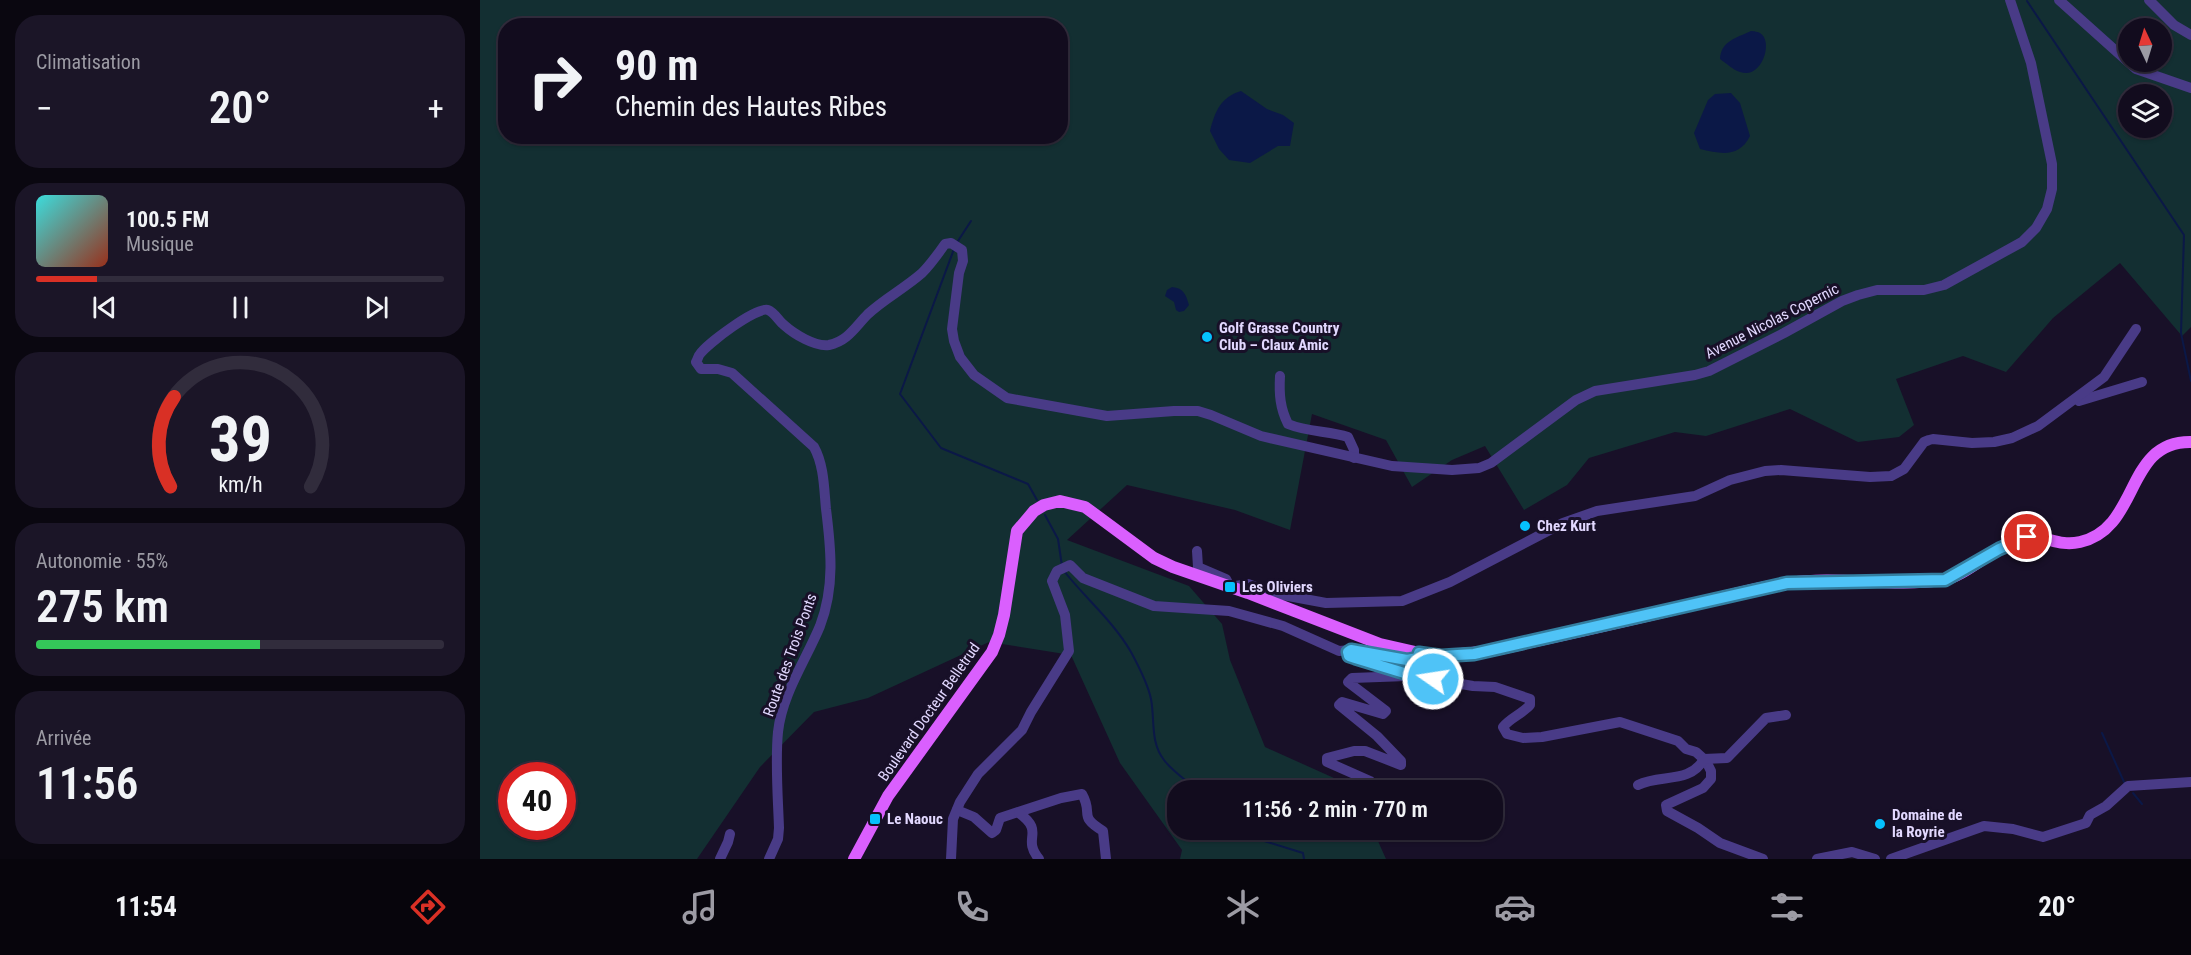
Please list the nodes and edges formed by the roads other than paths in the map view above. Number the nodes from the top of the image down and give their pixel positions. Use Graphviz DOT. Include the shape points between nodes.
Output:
graph roads {
  1 [pos="2010,0"];
  2 [pos="2059,0"];
  3 [pos="2149,0"];
  4 [pos="2191,35"];
  5 [pos="2191,88"];
  6 [pos="957,247"];
  7 [pos="2136,329"];
  8 [pos="1280,376"];
  9 [pos="2142,382"];
  10 [pos="2069,402"];
  11 [pos="2190,441"];
  12 [pos="1354,458"];
  13 [pos="1197,551"];
  14 [pos="1230,587"];
  15 [pos="1348,652"];
  16 [pos="1419,653"];
  17 [pos="1414,676"];
  18 [pos="1786,715"];
  19 [pos="1704,759"];
  20 [pos="1368,780"];
  21 [pos="2191,782"];
  22 [pos="1638,785"];
  23 [pos="957,810"];
  24 [pos="1018,813"];
  25 [pos="730,834"];
  26 [pos="720,859"];
  27 [pos="769,859"];
  28 [pos="854,859"];
  29 [pos="951,859"];
  30 [pos="1039,859"];
  31 [pos="1106,859"];
  32 [pos="1760,859"];
  33 [pos="1817,859"];
  34 [pos="1875,859"];
  35 [pos="1891,859"];
  1 -- 12 [label="street, Avenue Nicolas Copernic" via="2031,63 2052,164 2047,209 2022,242 1934,288 1867,291 1842,301 1709,371 1595,391 1576,400 1483,467 1421,469"];
  2 -- 5 [label="street" via="2136,69"];
  3 -- 4 [label="street" via="2174,25"];
  6 -- 12 [label="street, Avenue Nicolas Copernic" via="963,261 952,329 954,341 960,357 975,375 1007,398 1107,416 1198,411 1261,436"];
  6 -- 27 [label="street, Route des Trois Ponts" via="945,244 923,272 868,314 838,343 811,341 784,326 770,310 756,312 711,343 696,362 701,369 732,374 814,447 821,463 831,545 831,584 820,626 786,702 778,731 779,828"];
  7 -- 10 [label="street" via="2104,377"];
  8 -- 12 [label="street" via="1279,396 1288,424 1348,437"];
  9 -- 10 [label="street"];
  10 -- 14 [label="street" via="2038,426 2012,438 1972,443 1933,439 1924,442 1904,469 1891,477 1765,471 1730,480 1695,496 1597,510 1563,523 1450,582 1402,601 1326,603 1272,593 1248,584"];
  11 -- 16 [label="main road, Boulevard Docteur Belletrud" via="2165,446 2147,459 2115,519 2095,537 2068,544 2027,537 1945,580 1787,583 1491,651 1456,656"];
  13 -- 14 [label="street" via="1198,567 1226,579"];
  14 -- 16 [label="main road, Boulevard Docteur Belletrud" via="1380,644"];
  14 -- 28 [label="main road, Boulevard Docteur Belletrud" via="1154,558 1085,507 1060,501 1034,511 1017,531 1004,615 992,652 894,787"];
  15 -- 16 [label="street" via="1407,660 1417,658"];
  15 -- 17 [label="street" via="1349,656"];
  15 -- 23 [label="street" via="1283,626 1229,611 1154,606 1083,578 1070,565 1058,571 1052,581 1065,615 1069,651 1022,730 978,774"];
  17 -- 19 [label="street" via="1495,687 1530,699 1523,713 1503,727 1507,734 1542,737 1620,722 1678,741"];
  17 -- 20 [label="street" via="1352,678 1348,682 1386,711 1383,714 1353,704 1339,705 1401,761 1401,765 1365,751 1327,758 1328,762"];
  18 -- 19 [label="street" via="1766,718 1727,758"];
  19 -- 22 [label="street" via="1698,769 1685,777"];
  19 -- 32 [label="street" via="1711,771 1707,785 1666,805 1667,811 1720,843"];
  21 -- 35 [label="street" via="2128,786 2090,815 2086,823 2052,836 1983,826"];
  23 -- 24 [label="street" via="974,817 992,832 1000,818"];
  23 -- 29 [label="street"];
  24 -- 30 [label="street" via="1032,824 1031,845"];
  24 -- 31 [label="street" via="1082,794 1088,804 1086,816 1103,831"];
  25 -- 26 [label="street"];
  33 -- 34 [label="street" via="1852,852"];
}
